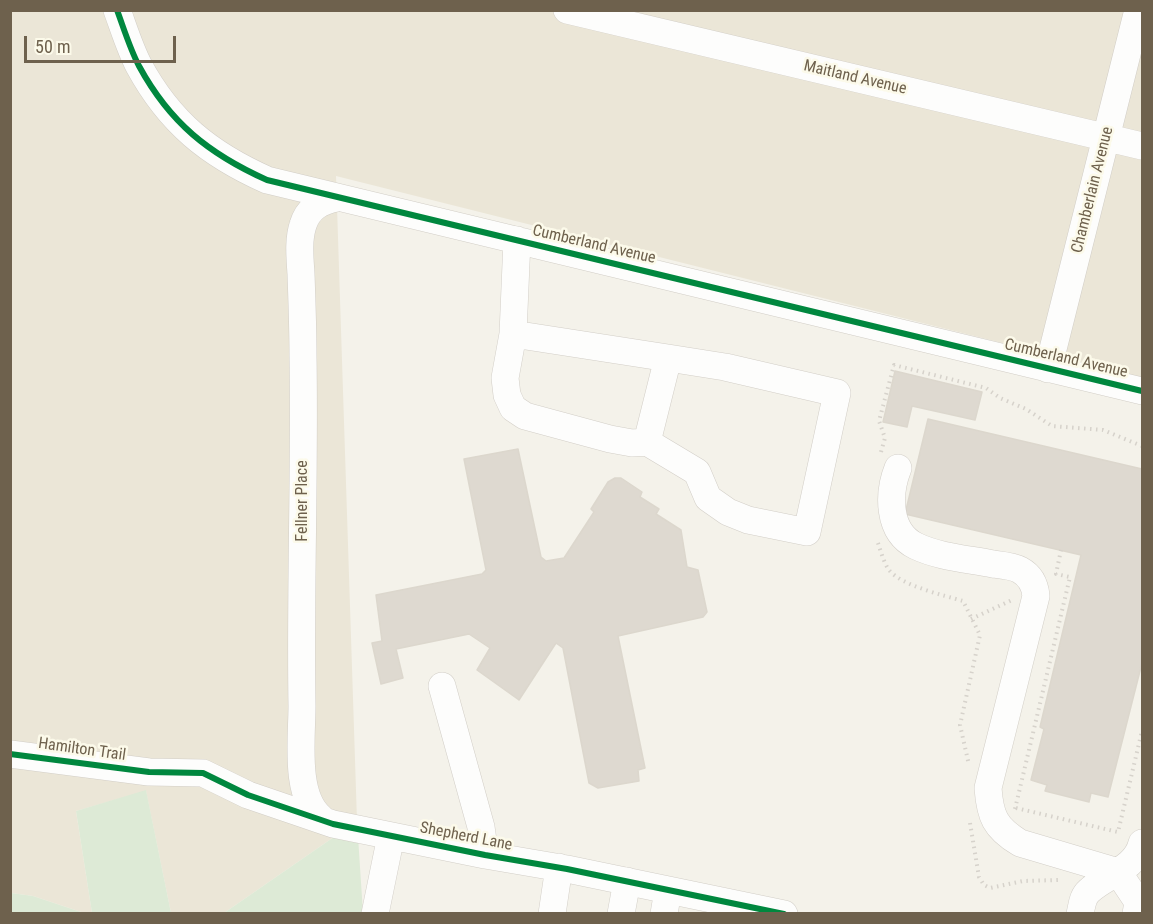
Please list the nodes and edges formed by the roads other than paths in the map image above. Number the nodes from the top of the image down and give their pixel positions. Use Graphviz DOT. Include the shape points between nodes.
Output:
graph roads {
  1 [pos="117,10"];
  2 [pos="567,10"];
  3 [pos="1138,10"];
  4 [pos="1107,137"];
  5 [pos="1143,146"];
  6 [pos="337,198"];
  7 [pos="517,240"];
  8 [pos="513,334"];
  9 [pos="668,358"];
  10 [pos="1048,369"];
  11 [pos="1143,391"];
  12 [pos="647,442"];
  13 [pos="889,463"];
  14 [pos="442,686"];
  15 [pos="10,754"];
  16 [pos="149,772"];
  17 [pos="321,818"];
  18 [pos="391,836"];
  19 [pos="1143,843"];
  20 [pos="484,855"];
  21 [pos="559,867"];
  22 [pos="1118,872"];
  23 [pos="627,881"];
  24 [pos="666,902"];
  25 [pos="375,914"];
  26 [pos="552,914"];
  27 [pos="621,914"];
  28 [pos="784,914"];
  29 [pos="1080,914"];
  30 [pos="1136,914"];
  1 -- 6 [label="street, Cumberland Avenue" via="139,66 172,114 196,139 240,168 267,180"];
  2 -- 4 [label="street, Maitland Avenue"];
  3 -- 4 [label="street, Chamberlain Avenue"];
  4 -- 5 [label="street, Maitland Avenue"];
  4 -- 10 [label="street, Chamberlain Avenue"];
  6 -- 7 [label="street, Cumberland Avenue"];
  6 -- 17 [label="street, Fellner Place" via="316,206 308,215 300,248 303,777 308,801"];
  7 -- 8 [label="street"];
  7 -- 10 [label="street, Cumberland Avenue"];
  8 -- 9 [label="street"];
  8 -- 12 [label="street" via="505,378 513,408 525,416 609,439"];
  9 -- 12 [label="street"];
  9 -- 12 [label="street" via="837,393 807,532 728,512 708,498 697,472"];
  10 -- 11 [label="street, Cumberland Avenue"];
  13 -- 22 [label="street" via="891,510 908,541 933,552 1019,569 1035,585 1036,596 988,788 989,806 996,823 1020,843"];
  14 -- 20 [label="street" via="481,827"];
  15 -- 16 [label="street, Hamilton Trail"];
  16 -- 17 [label="street, Shepherd Lane" via="203,773 248,795"];
  17 -- 18 [label="street, Shepherd Lane"];
  18 -- 20 [label="street, Shepherd Lane"];
  18 -- 25 [label="street"];
  19 -- 22 [label="street" via="1140,854"];
  20 -- 21 [label="street, Shepherd Lane"];
  21 -- 23 [label="street, Shepherd Lane"];
  21 -- 26 [label="street"];
  22 -- 29 [label="street" via="1089,891"];
  22 -- 30 [label="street" via="1138,902"];
  23 -- 24 [label="street, Shepherd Lane"];
  23 -- 27 [label="street"];
  24 -- 28 [label="street, Shepherd Lane"];
}
